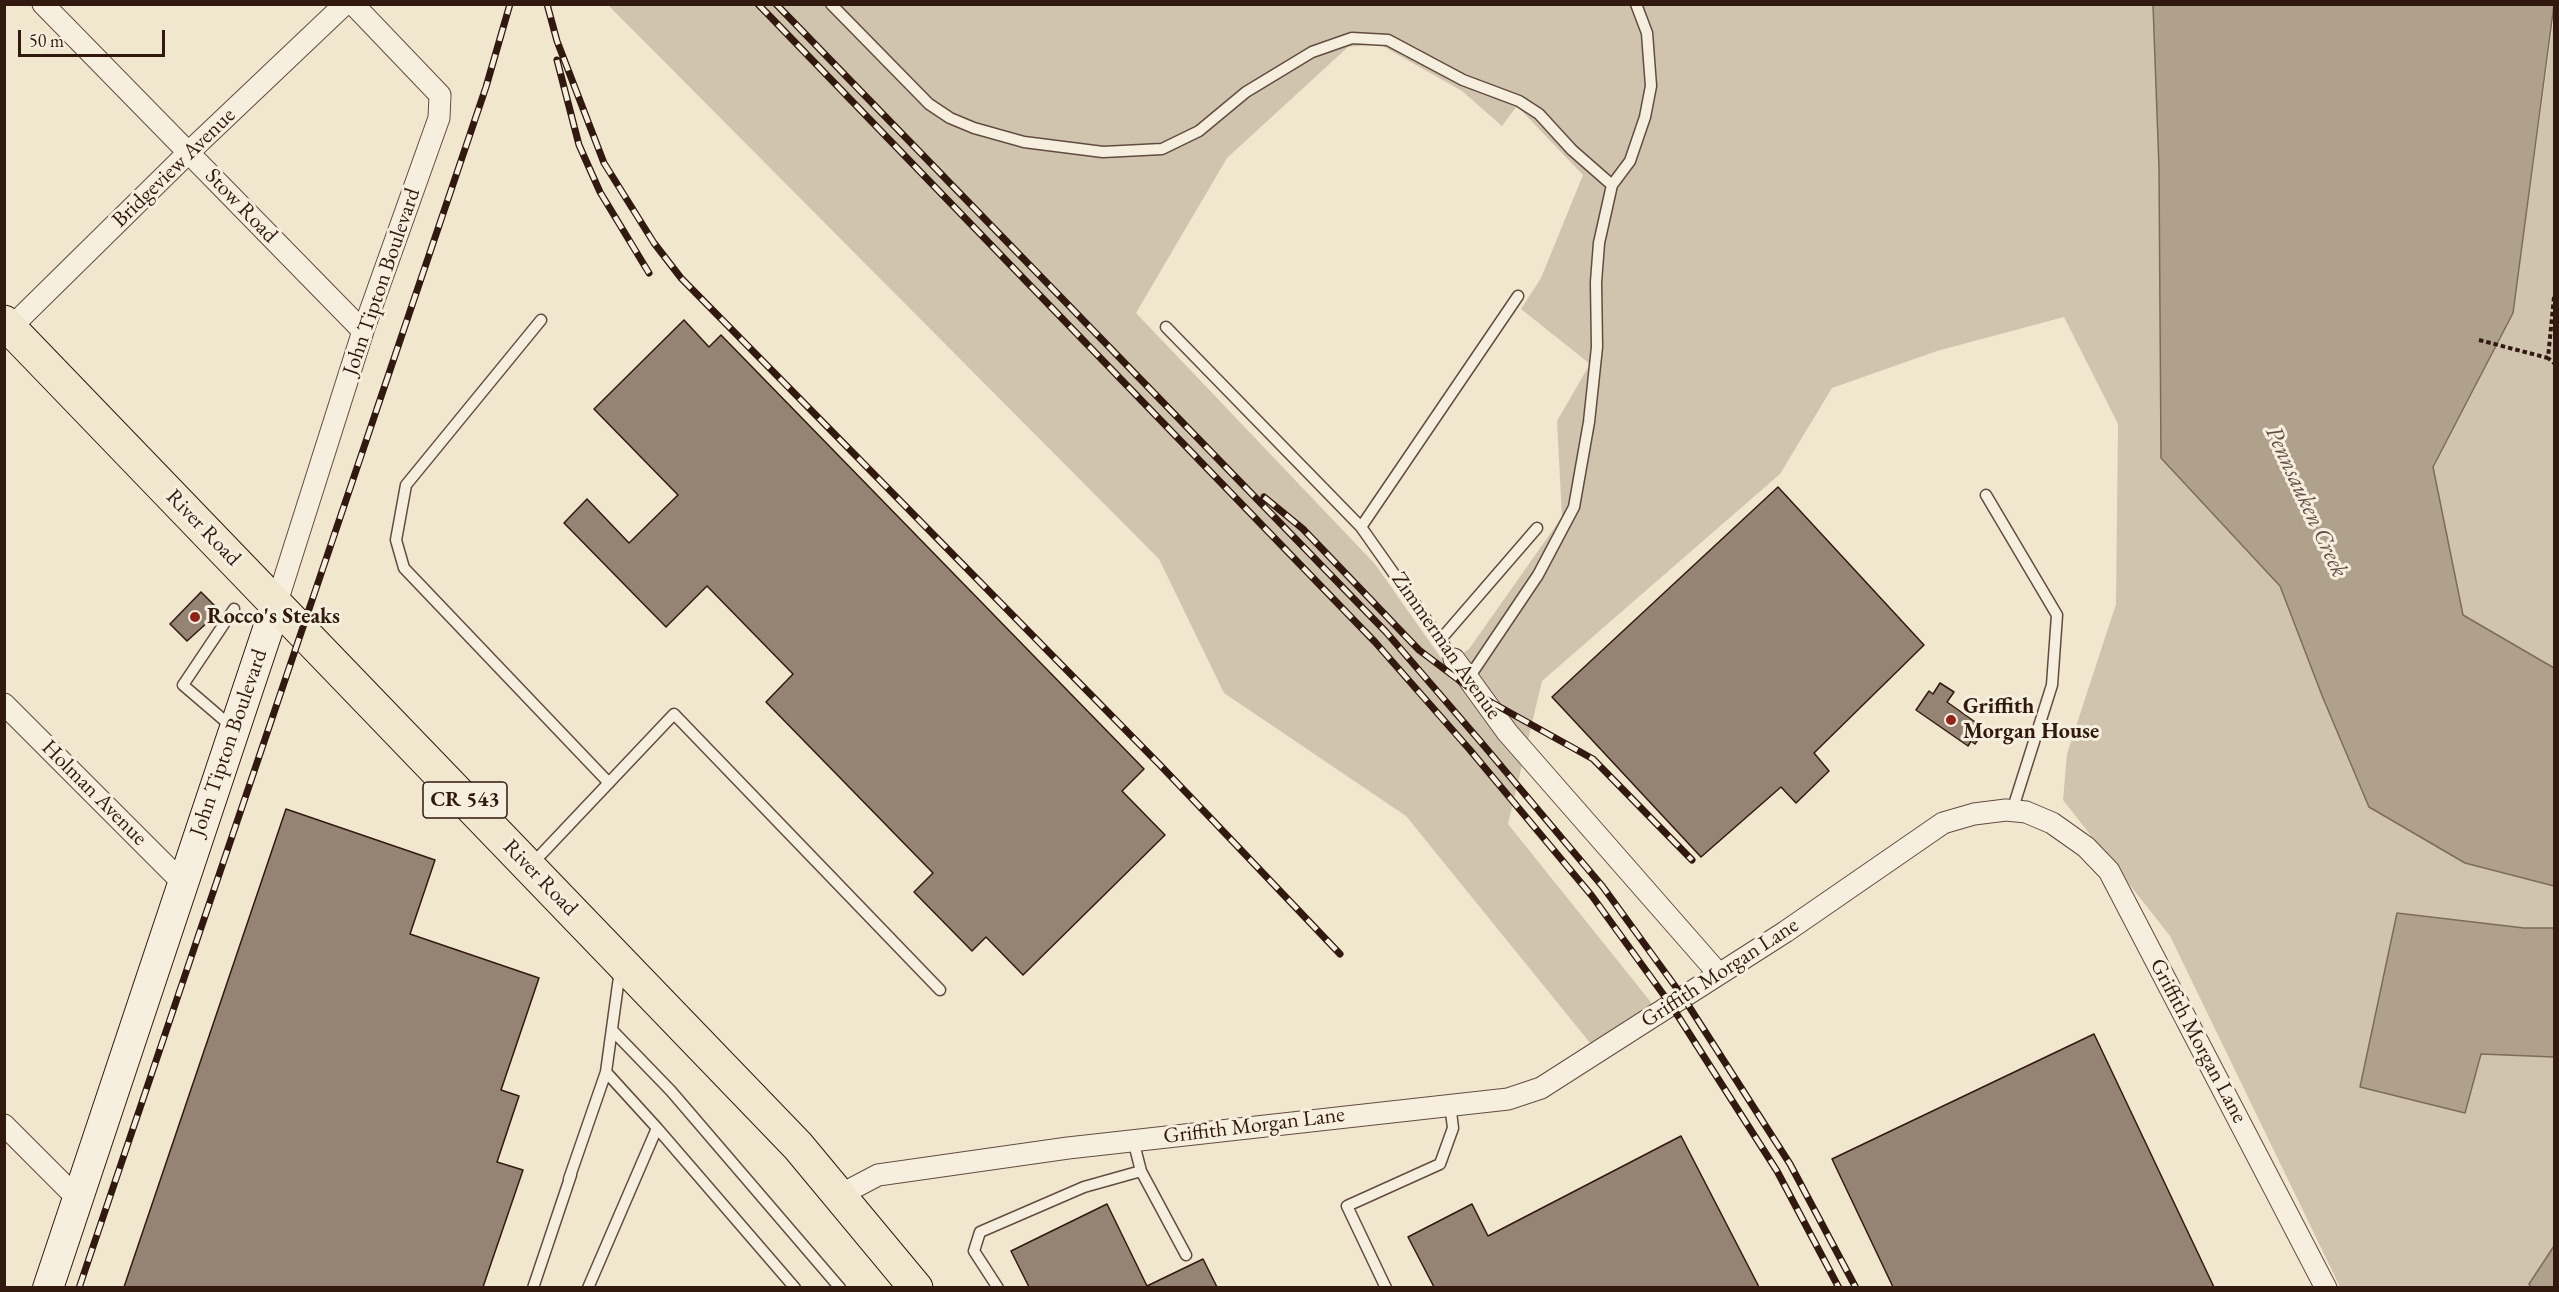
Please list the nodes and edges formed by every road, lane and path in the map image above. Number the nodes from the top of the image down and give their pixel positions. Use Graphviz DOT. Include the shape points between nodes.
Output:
graph roads {
  1 [pos="43,4"];
  2 [pos="345,4"];
  3 [pos="352,4"];
  4 [pos="831,4"];
  5 [pos="1636,4"];
  6 [pos="189,152"];
  7 [pos="1612,185"];
  8 [pos="1518,296"];
  9 [pos="2554,297"];
  10 [pos="541,320"];
  11 [pos="1166,327"];
  12 [pos="7,328"];
  13 [pos="363,331"];
  14 [pos="2479,340"];
  15 [pos="2548,358"];
  16 [pos="2554,363"];
  17 [pos="1986,495"];
  18 [pos="1361,527"];
  19 [pos="1537,528"];
  20 [pos="276,605"];
  21 [pos="234,609"];
  22 [pos="1441,639"];
  23 [pos="1454,659"];
  24 [pos="1468,679"];
  25 [pos="4,704"];
  26 [pos="234,729"];
  27 [pos="609,783"];
  28 [pos="2012,811"];
  29 [pos="529,866"];
  30 [pos="182,882"];
  31 [pos="621,960"];
  32 [pos="1718,973"];
  33 [pos="940,990"];
  34 [pos="612,1030"];
  35 [pos="606,1072"];
  36 [pos="1450,1104"];
  37 [pos="4,1125"];
  38 [pos="657,1128"];
  39 [pos="1134,1140"];
  40 [pos="1141,1171"];
  41 [pos="840,1195"];
  42 [pos="78,1199"];
  43 [pos="1186,1255"];
  44 [pos="48,1287"];
  45 [pos="534,1287"];
  46 [pos="588,1287"];
  47 [pos="795,1287"];
  48 [pos="840,1287"];
  49 [pos="916,1287"];
  50 [pos="998,1287"];
  51 [pos="1386,1287"];
  52 [pos="2326,1287"];
  1 -- 6 [label="street, Stow Road"];
  2 -- 6 [label="street, Bridgeview Avenue"];
  3 -- 13 [label="street, John Tipton Boulevard" via="440,95 439,118"];
  4 -- 7 [label="lane" via="929,104 974,128 1024,142 1103,152 1162,148 1199,131 1246,92 1312,52 1352,38 1388,40 1464,80 1519,101 1539,114"];
  5 -- 7 [label="lane" via="1647,33 1651,86 1630,161"];
  6 -- 12 [label="street, Bridgeview Avenue"];
  6 -- 13 [label="street, Stow Road"];
  7 -- 24 [label="lane" via="1599,243 1597,346 1574,507 1538,575"];
  8 -- 18 [label="lane"];
  9 -- 15 [label="path"];
  10 -- 27 [label="lane" via="406,485 396,540 404,568"];
  11 -- 18 [label="lane, Zimmerman Avenue"];
  12 -- 20 [label="main road, River Road / CR 543"];
  13 -- 20 [label="street, John Tipton Boulevard"];
  14 -- 15 [label="path"];
  15 -- 16 [label="path"];
  17 -- 28 [label="lane" via="2057,615 2052,685"];
  18 -- 22 [label="lane, Zimmerman Avenue"];
  19 -- 22 [label="lane"];
  20 -- 26 [label="street, John Tipton Boulevard"];
  20 -- 29 [label="main road, River Road / CR 543"];
  21 -- 26 [label="lane" via="183,685"];
  22 -- 23 [label="lane, Zimmerman Avenue"];
  23 -- 24 [label="street, Zimmerman Avenue"];
  24 -- 32 [label="street, Zimmerman Avenue" via="1507,732"];
  25 -- 30 [label="street, Holman Avenue"];
  26 -- 30 [label="street, John Tipton Boulevard"];
  27 -- 29 [label="lane"];
  27 -- 33 [label="lane" via="674,714"];
  28 -- 32 [label="street, Griffith Morgan Lane" via="1974,814 1942,823 1785,932"];
  28 -- 52 [label="street, Griffith Morgan Lane" via="2026,812 2052,823 2086,847 2109,871"];
  29 -- 31 [label="main road, River Road / CR 543"];
  30 -- 42 [label="street, John Tipton Boulevard"];
  31 -- 34 [label="lane"];
  31 -- 41 [label="main road, River Road / CR 543"];
  32 -- 36 [label="street, Griffith Morgan Lane" via="1541,1088 1508,1099"];
  34 -- 35 [label="lane"];
  34 -- 48 [label="lane"];
  35 -- 38 [label="lane"];
  35 -- 45 [label="lane"];
  36 -- 39 [label="street, Griffith Morgan Lane"];
  36 -- 51 [label="lane" via="1453,1128 1440,1164 1347,1206"];
  37 -- 42 [label="street"];
  38 -- 46 [label="lane"];
  38 -- 47 [label="lane"];
  39 -- 40 [label="lane"];
  39 -- 41 [label="street, Griffith Morgan Lane" via="878,1175"];
  40 -- 43 [label="lane"];
  40 -- 50 [label="lane" via="1084,1187 980,1232 974,1251"];
  41 -- 49 [label="main road, River Road / CR 543"];
  42 -- 44 [label="street, John Tipton Boulevard"];
}
